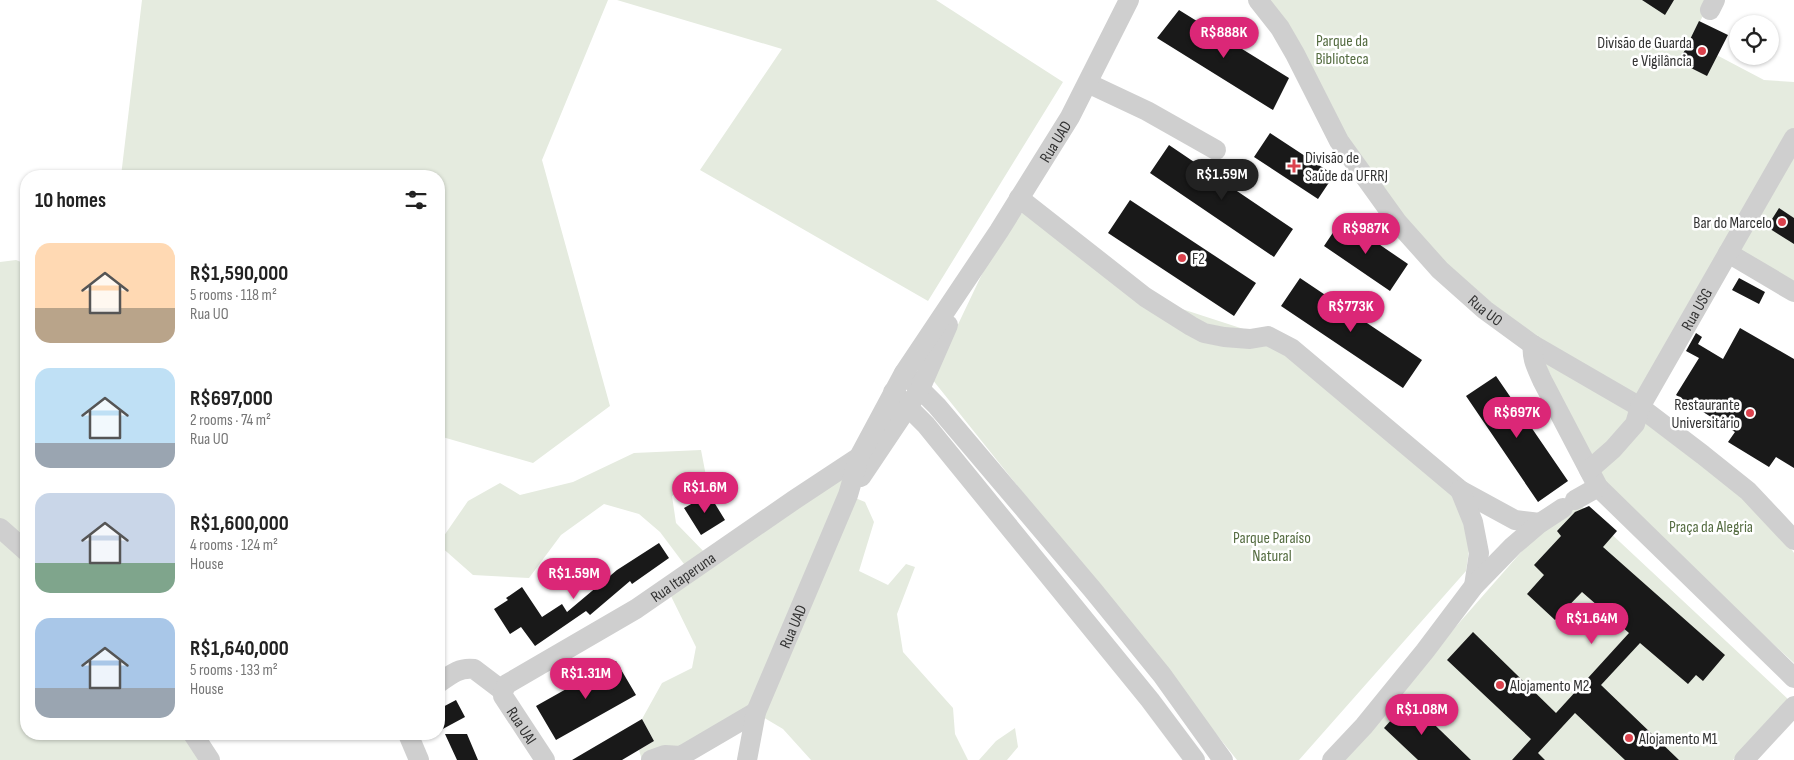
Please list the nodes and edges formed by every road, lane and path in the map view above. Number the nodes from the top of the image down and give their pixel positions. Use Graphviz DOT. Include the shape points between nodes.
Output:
graph roads {
  1 [pos="1129,0"];
  2 [pos="1142,0"];
  3 [pos="1258,0"];
  4 [pos="1096,87"];
  5 [pos="1070,117"];
  6 [pos="1794,138"];
  7 [pos="1216,150"];
  8 [pos="1019,198"];
  9 [pos="1728,253"];
  10 [pos="969,276"];
  11 [pos="1794,292"];
  12 [pos="1533,345"];
  13 [pos="904,373"];
  14 [pos="920,389"];
  15 [pos="894,392"];
  16 [pos="908,407"];
  17 [pos="1640,407"];
  18 [pos="859,457"];
  19 [pos="1593,478"];
  20 [pos="1460,490"];
  21 [pos="848,495"];
  22 [pos="1540,523"];
  23 [pos="0,528"];
  24 [pos="1794,540"];
  25 [pos="20,546"];
  26 [pos="1474,586"];
  27 [pos="1794,678"];
  28 [pos="445,679"];
  29 [pos="503,691"];
  30 [pos="1794,706"];
  31 [pos="756,712"];
  32 [pos="197,740"];
  33 [pos="411,740"];
  34 [pos="742,757"];
  35 [pos="682,758"];
  36 [pos="210,760"];
  37 [pos="419,760"];
  38 [pos="545,760"];
  39 [pos="651,760"];
  40 [pos="1195,760"];
  41 [pos="1223,760"];
  42 [pos="1332,760"];
  43 [pos="1744,760"];
  1 -- 5 [label="street, Rua UAD"];
  2 -- 4 [label="street" via="1117,53"];
  3 -- 12 [label="street, Rua UO" via="1295,54 1339,141 1398,223 1468,296"];
  4 -- 5 [label="street"];
  4 -- 7 [label="street"];
  5 -- 8 [label="street, Rua UAD"];
  6 -- 9 [label="street, Rua USG"];
  8 -- 10 [label="street, Rua UAD"];
  8 -- 20 [label="street" via="1145,297 1191,326 1224,338 1268,336 1291,348"];
  9 -- 11 [label="street"];
  9 -- 17 [label="street, Rua USG"];
  10 -- 13 [label="street, Rua UAD"];
  10 -- 14 [label="street, Rua UAD"];
  12 -- 17 [label="street, Rua UO"];
  12 -- 19 [label="street" via="1534,362 1542,380"];
  13 -- 14 [label="street"];
  13 -- 15 [label="street, Rua UAD"];
  14 -- 16 [label="street, Rua UAD"];
  14 -- 41 [label="street" via="1092,589 1162,675"];
  15 -- 16 [label="street"];
  15 -- 18 [label="street, Rua UAD"];
  16 -- 21 [label="street, Rua UAD"];
  16 -- 40 [label="street" via="1150,700"];
  17 -- 19 [label="street, Rua USG" via="1635,424"];
  17 -- 24 [label="street, Rua UO" via="1748,491"];
  18 -- 21 [label="street, Rua UAD"];
  18 -- 29 [label="street, Rua Itaperuna" via="636,609 507,684"];
  19 -- 22 [label="street, Rua USG" via="1569,504"];
  19 -- 27 [label="street"];
  20 -- 22 [label="street" via="1514,520"];
  20 -- 26 [label="street" via="1473,522 1480,553"];
  21 -- 31 [label="street, Rua UAD"];
  22 -- 26 [label="street, Rua USG"];
  23 -- 25 [label="street"];
  26 -- 42 [label="street, Rua USG" via="1364,726"];
  28 -- 29 [label="street" via="459,669 474,669"];
  29 -- 38 [label="street, Rua UAI" via="503,696"];
  30 -- 43 [label="street"];
  31 -- 34 [label="street, Rua UAD"];
  31 -- 35 [label="street"];
  32 -- 36 [label="street"];
  33 -- 37 [label="street"];
  35 -- 39 [label="street" via="665,755"];
}
